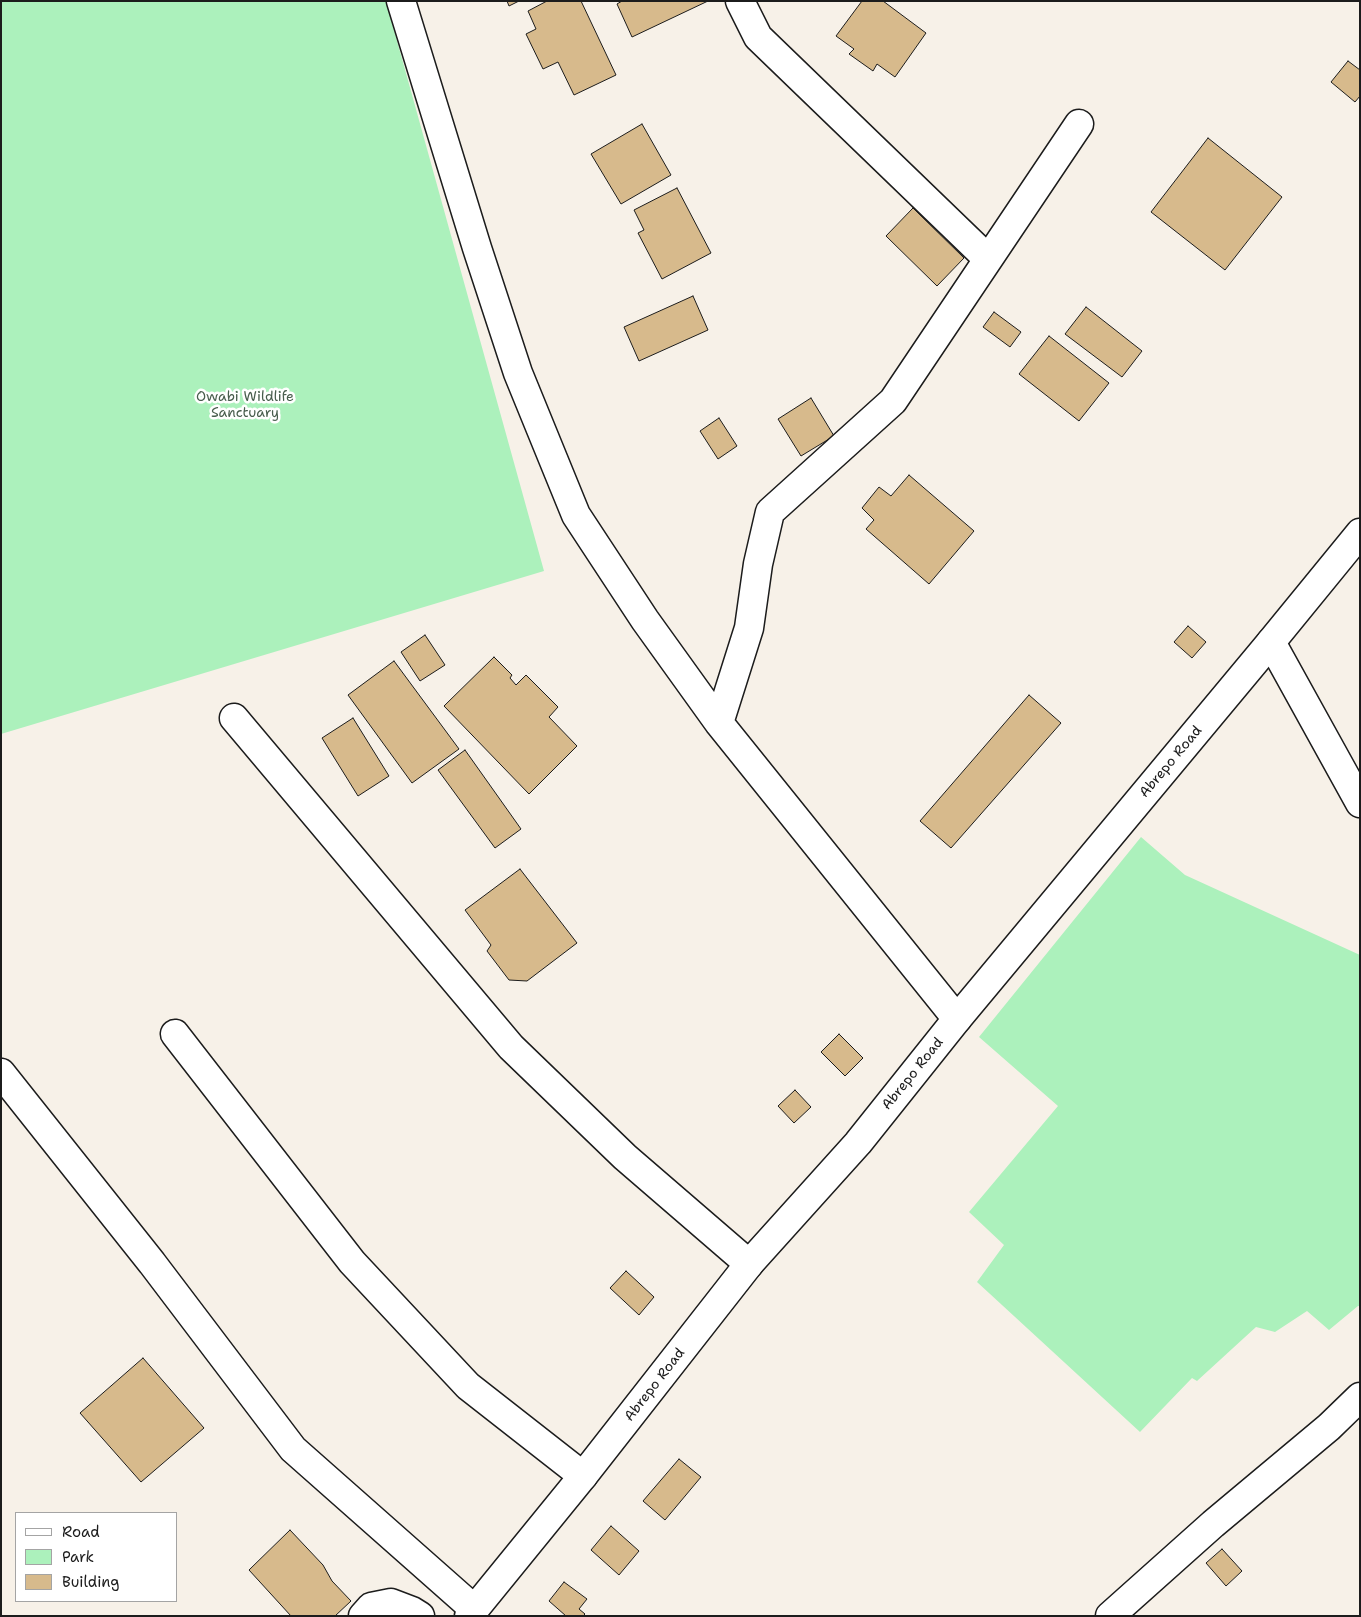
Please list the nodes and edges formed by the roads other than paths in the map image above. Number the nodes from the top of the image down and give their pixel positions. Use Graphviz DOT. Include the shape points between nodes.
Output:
graph roads {
  1 [pos="402,1"];
  2 [pos="740,1"];
  3 [pos="1079,124"];
  4 [pos="988,259"];
  5 [pos="1360,533"];
  6 [pos="1271,642"];
  7 [pos="234,718"];
  8 [pos="719,723"];
  9 [pos="1360,803"];
  10 [pos="957,1019"];
  11 [pos="175,1034"];
  12 [pos="1,1073"];
  13 [pos="749,1264"];
  14 [pos="1360,1397"];
  15 [pos="584,1476"];
  16 [pos="471,1612"];
  17 [pos="363,1616"];
  18 [pos="420,1616"];
  19 [pos="1110,1616"];
  1 -- 8 [label="street" via="518,373 576,515 645,620"];
  2 -- 4 [label="street" via="758,37"];
  3 -- 4 [label="street"];
  4 -- 8 [label="street" via="893,400 770,512 758,564 749,628"];
  5 -- 6 [label="street, Abrepo Road"];
  6 -- 9 [label="street"];
  6 -- 10 [label="street, Abrepo Road"];
  7 -- 13 [label="street" via="511,1047 625,1157"];
  8 -- 10 [label="street"];
  10 -- 13 [label="street, Abrepo Road" via="858,1143"];
  11 -- 15 [label="street" via="352,1262 468,1386"];
  12 -- 16 [label="street" via="152,1263 293,1449"];
  13 -- 15 [label="street, Abrepo Road"];
  14 -- 19 [label="street"];
  15 -- 16 [label="street, Abrepo Road"];
  17 -- 18 [label="street" via="371,1607 391,1603"];
}
